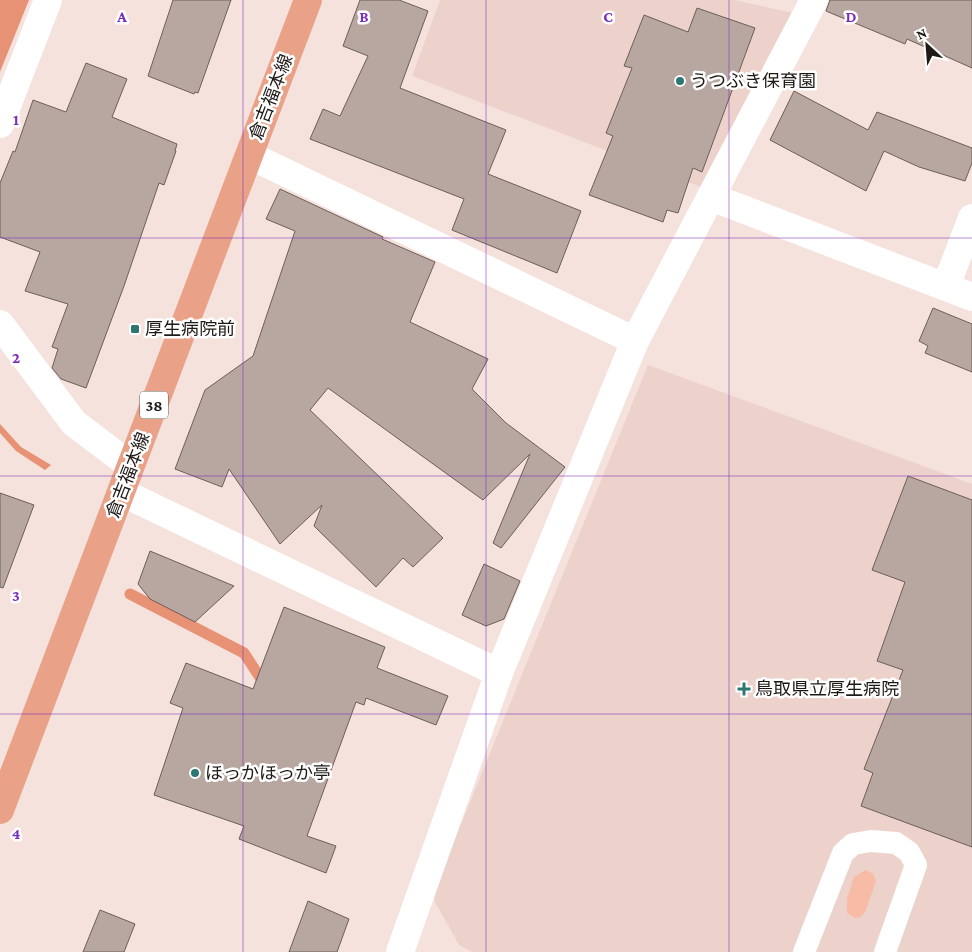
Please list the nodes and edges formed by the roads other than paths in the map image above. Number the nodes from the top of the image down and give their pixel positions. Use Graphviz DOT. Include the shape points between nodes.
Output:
graph roads {
  1 [pos="48,0"];
  2 [pos="308,0"];
  3 [pos="814,0"];
  4 [pos="0,124"];
  5 [pos="249,154"];
  6 [pos="711,197"];
  7 [pos="972,218"];
  8 [pos="946,286"];
  9 [pos="972,297"];
  10 [pos="0,324"];
  11 [pos="635,341"];
  12 [pos="131,466"];
  13 [pos="121,492"];
  14 [pos="499,673"];
  15 [pos="0,810"];
  16 [pos="400,952"];
  17 [pos="804,952"];
  18 [pos="885,952"];
  1 -- 4 [label="street"];
  2 -- 5 [label="main road, 倉吉福本線 / 38"];
  3 -- 6 [label="street"];
  5 -- 11 [label="street"];
  5 -- 12 [label="main road, 倉吉福本線 / 38"];
  6 -- 8 [label="street"];
  6 -- 11 [label="street"];
  7 -- 8 [label="street"];
  8 -- 9 [label="street"];
  10 -- 12 [label="street" via="74,422"];
  11 -- 14 [label="street"];
  12 -- 13 [label="main road, 倉吉福本線 / 38"];
  13 -- 14 [label="street"];
  13 -- 15 [label="main road, 倉吉福本線 / 38"];
  14 -- 16 [label="street"];
  17 -- 18 [label="lane" via="843,853 853,844 871,841 896,843 909,852 916,865"];
}
